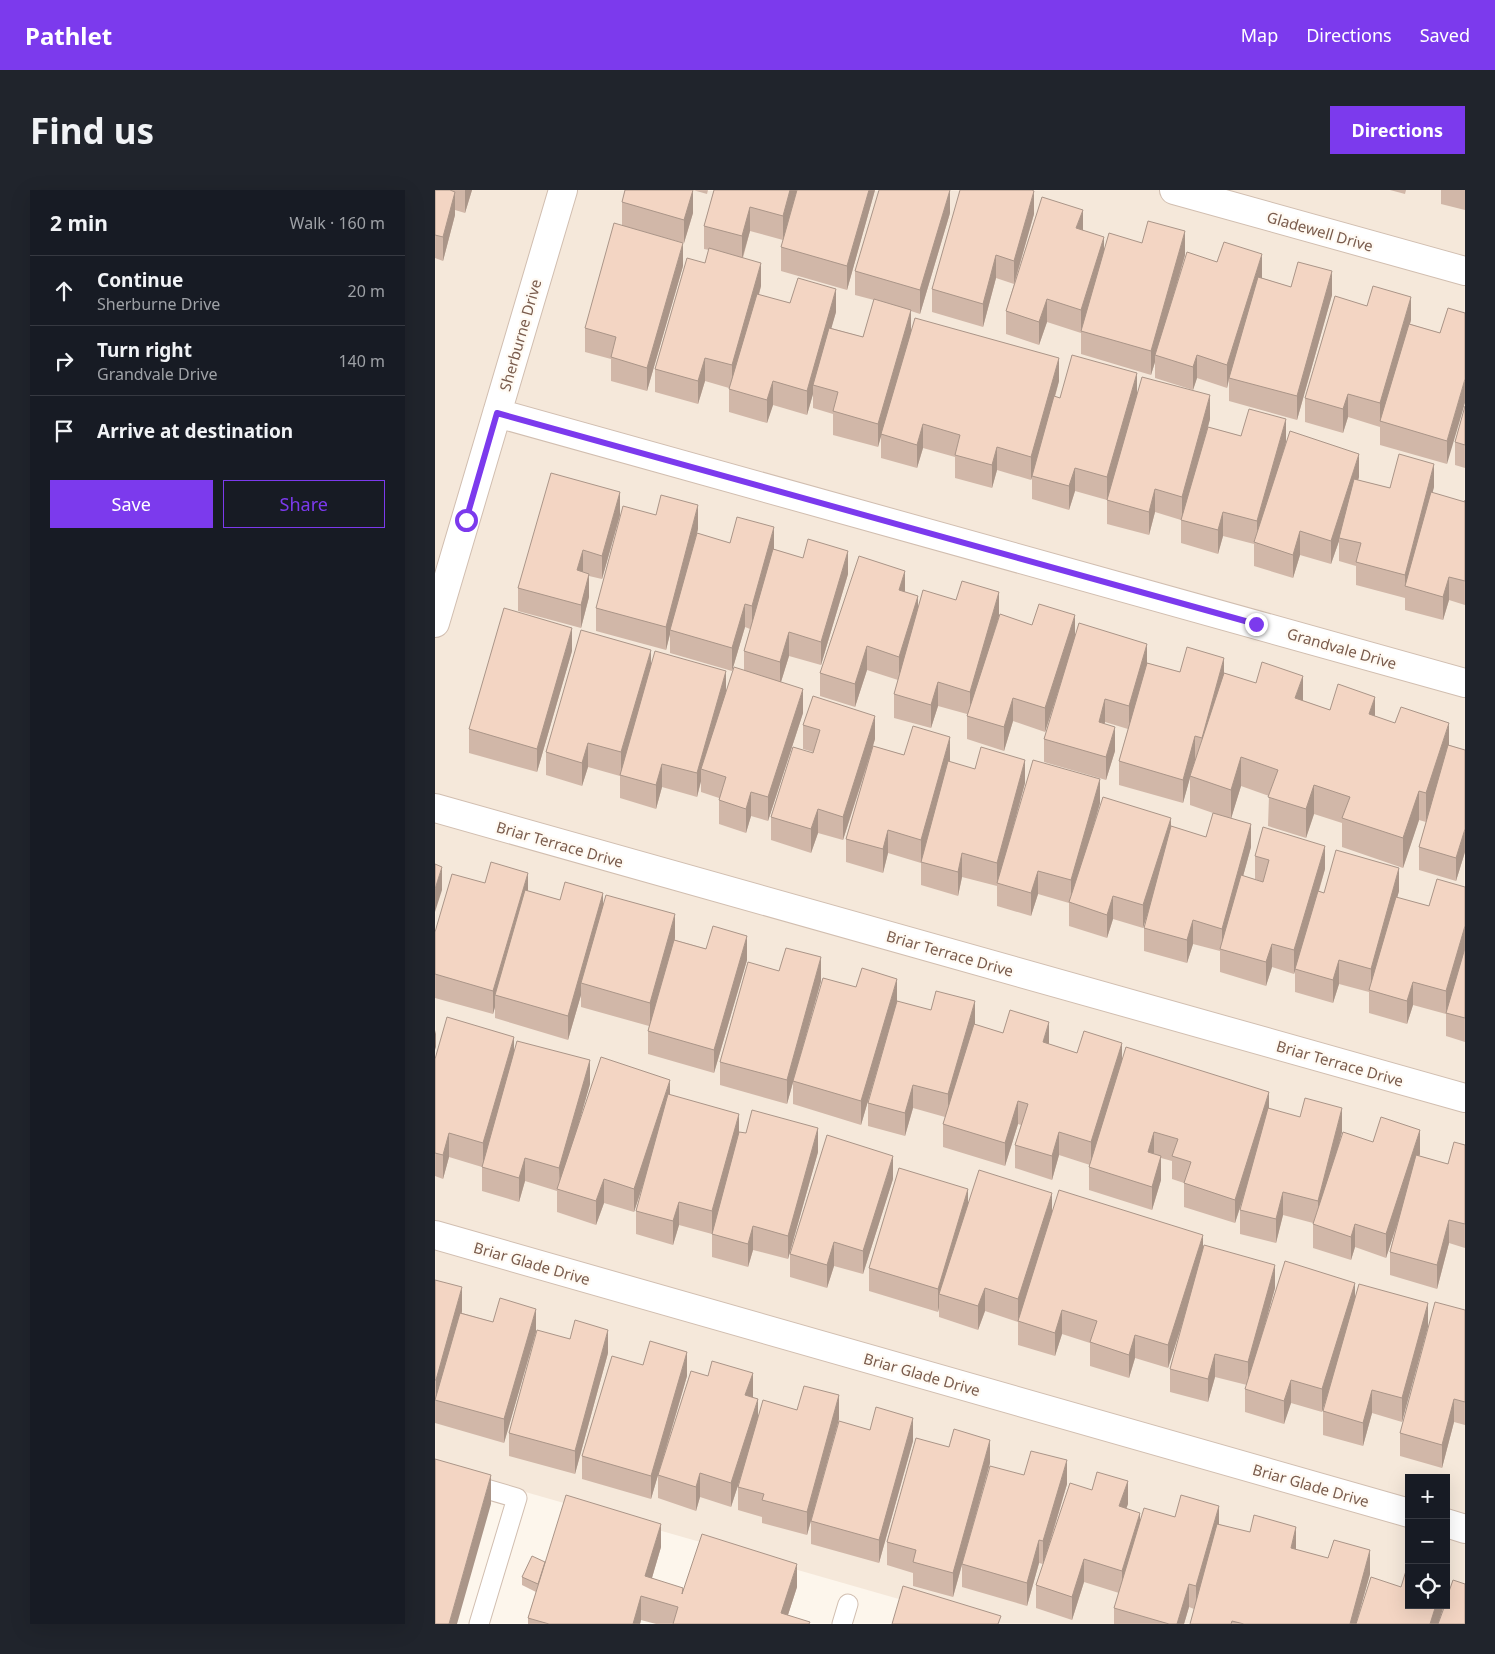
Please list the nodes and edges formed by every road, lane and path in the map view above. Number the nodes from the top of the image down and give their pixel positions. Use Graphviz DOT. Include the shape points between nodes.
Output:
graph roads {
  1 [pos="563,190"];
  2 [pos="1174,190"];
  3 [pos="1465,271"];
  4 [pos="497,413"];
  5 [pos="436,613"];
  6 [pos="1465,683"];
  7 [pos="435,808"];
  8 [pos="1465,1098"];
  9 [pos="435,1235"];
  10 [pos="435,1474"];
  11 [pos="1405,1512"];
  12 [pos="1450,1525"];
  13 [pos="1465,1529"];
  14 [pos="848,1604"];
  15 [pos="479,1624"];
  16 [pos="843,1624"];
  1 -- 4 [label="street, Sherburne Drive"];
  2 -- 3 [label="street, Gladewell Drive"];
  4 -- 5 [label="street, Sherburne Drive"];
  4 -- 6 [label="street, Grandvale Drive"];
  7 -- 8 [label="street, Briar Terrace Drive"];
  9 -- 11 [label="street, Briar Glade Drive"];
  10 -- 15 [label="lane" via="517,1498"];
  12 -- 13 [label="street"];
  14 -- 16 [label="lane"];
}
